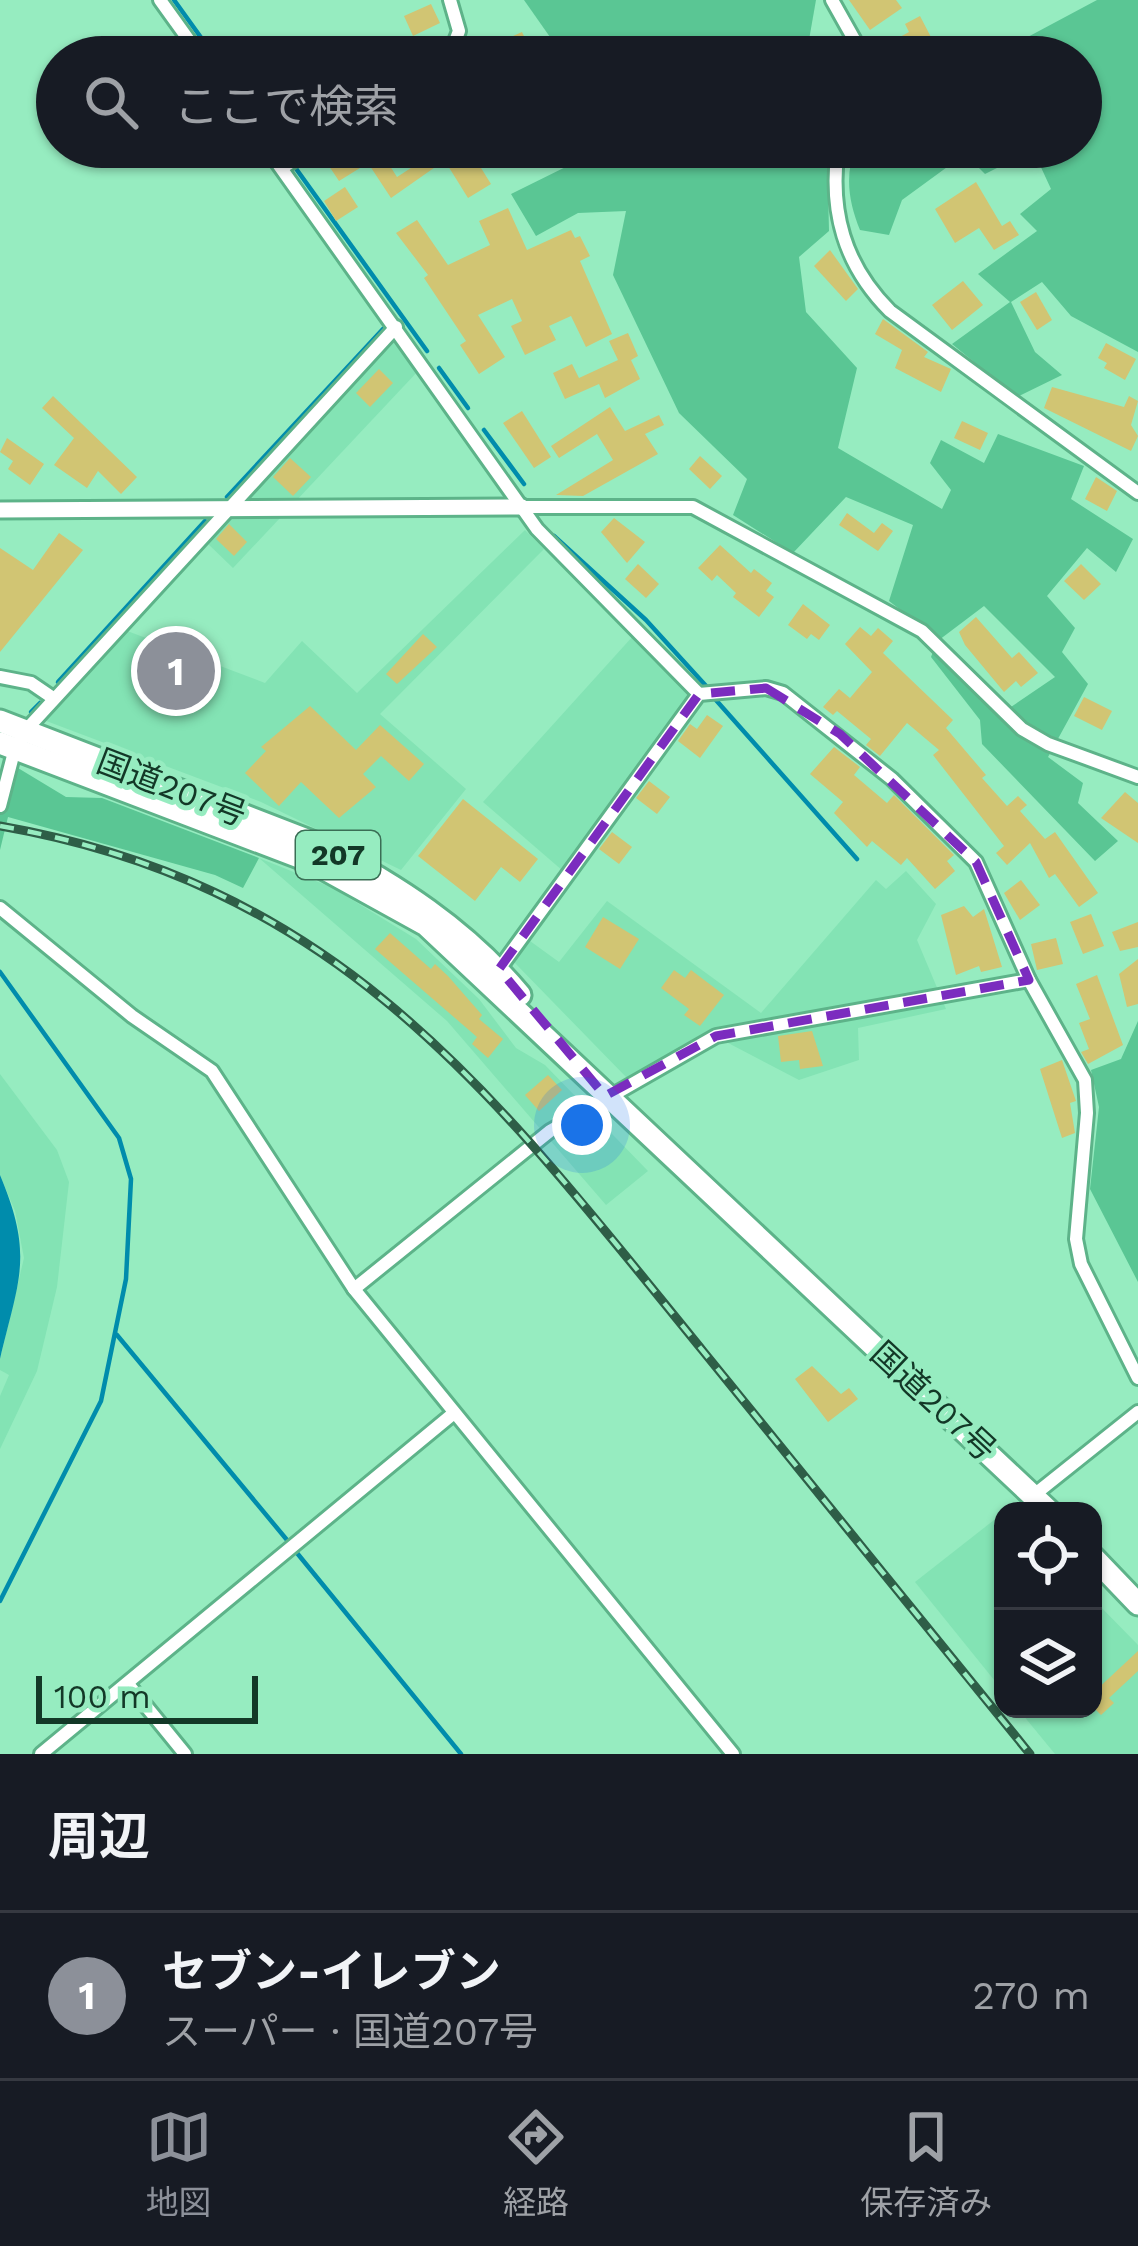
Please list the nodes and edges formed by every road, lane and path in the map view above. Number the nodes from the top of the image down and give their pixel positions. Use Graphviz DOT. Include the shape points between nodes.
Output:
graph roads {
  1 [pos="160,0"];
  2 [pos="450,0"];
  3 [pos="832,0"];
  4 [pos="186,36"];
  5 [pos="457,36"];
  6 [pos="852,36"];
  7 [pos="282,168"];
  8 [pos="838,168"];
  9 [pos="396,327"];
  10 [pos="1138,493"];
  11 [pos="522,507"];
  12 [pos="225,509"];
  13 [pos="0,510"];
  14 [pos="0,677"];
  15 [pos="699,694"];
  16 [pos="53,698"];
  17 [pos="0,721"];
  18 [pos="13,741"];
  19 [pos="1138,777"];
  20 [pos="0,806"];
  21 [pos="0,908"];
  22 [pos="499,969"];
  23 [pos="1029,980"];
  24 [pos="605,1096"];
  25 [pos="355,1289"];
  26 [pos="1138,1378"];
  27 [pos="1138,1412"];
  28 [pos="454,1413"];
  29 [pos="1040,1502"];
  30 [pos="1042,1502"];
  31 [pos="1102,1566"];
  32 [pos="1138,1604"];
  33 [pos="128,1684"];
  34 [pos="41,1754"];
  35 [pos="185,1754"];
  36 [pos="733,1754"];
  1 -- 4 [label="street"];
  2 -- 5 [label="street"];
  3 -- 6 [label="street"];
  7 -- 9 [label="street"];
  8 -- 10 [label="street" via="839,227 865,285"];
  9 -- 11 [label="street"];
  9 -- 12 [label="street"];
  11 -- 12 [label="street"];
  11 -- 15 [label="street"];
  11 -- 19 [label="street" via="693,507 922,631 1048,745"];
  12 -- 13 [label="street"];
  12 -- 16 [label="street"];
  14 -- 16 [label="street" via="32,683"];
  15 -- 22 [label="street"];
  15 -- 23 [label="street" via="783,692 892,779 976,862"];
  16 -- 18 [label="street"];
  17 -- 18 [label="highway, 国道207号 / 207"];
  18 -- 20 [label="street"];
  18 -- 22 [label="highway, 国道207号 / 207" via="320,845 407,894"];
  18 -- 24 [label="highway, 国道207号 / 207" via="361,885 426,925"];
  21 -- 25 [label="street" via="212,1071"];
  22 -- 24 [label="highway, 国道207号 / 207"];
  23 -- 24 [label="street" via="716,1036"];
  23 -- 26 [label="street" via="1085,1080 1076,1239"];
  24 -- 25 [label="street"];
  24 -- 29 [label="highway, 国道207号 / 207"];
  25 -- 28 [label="street"];
  27 -- 30 [label="street"];
  28 -- 33 [label="street"];
  28 -- 36 [label="street"];
  31 -- 32 [label="highway"];
  33 -- 34 [label="street"];
  33 -- 35 [label="street"];
}
